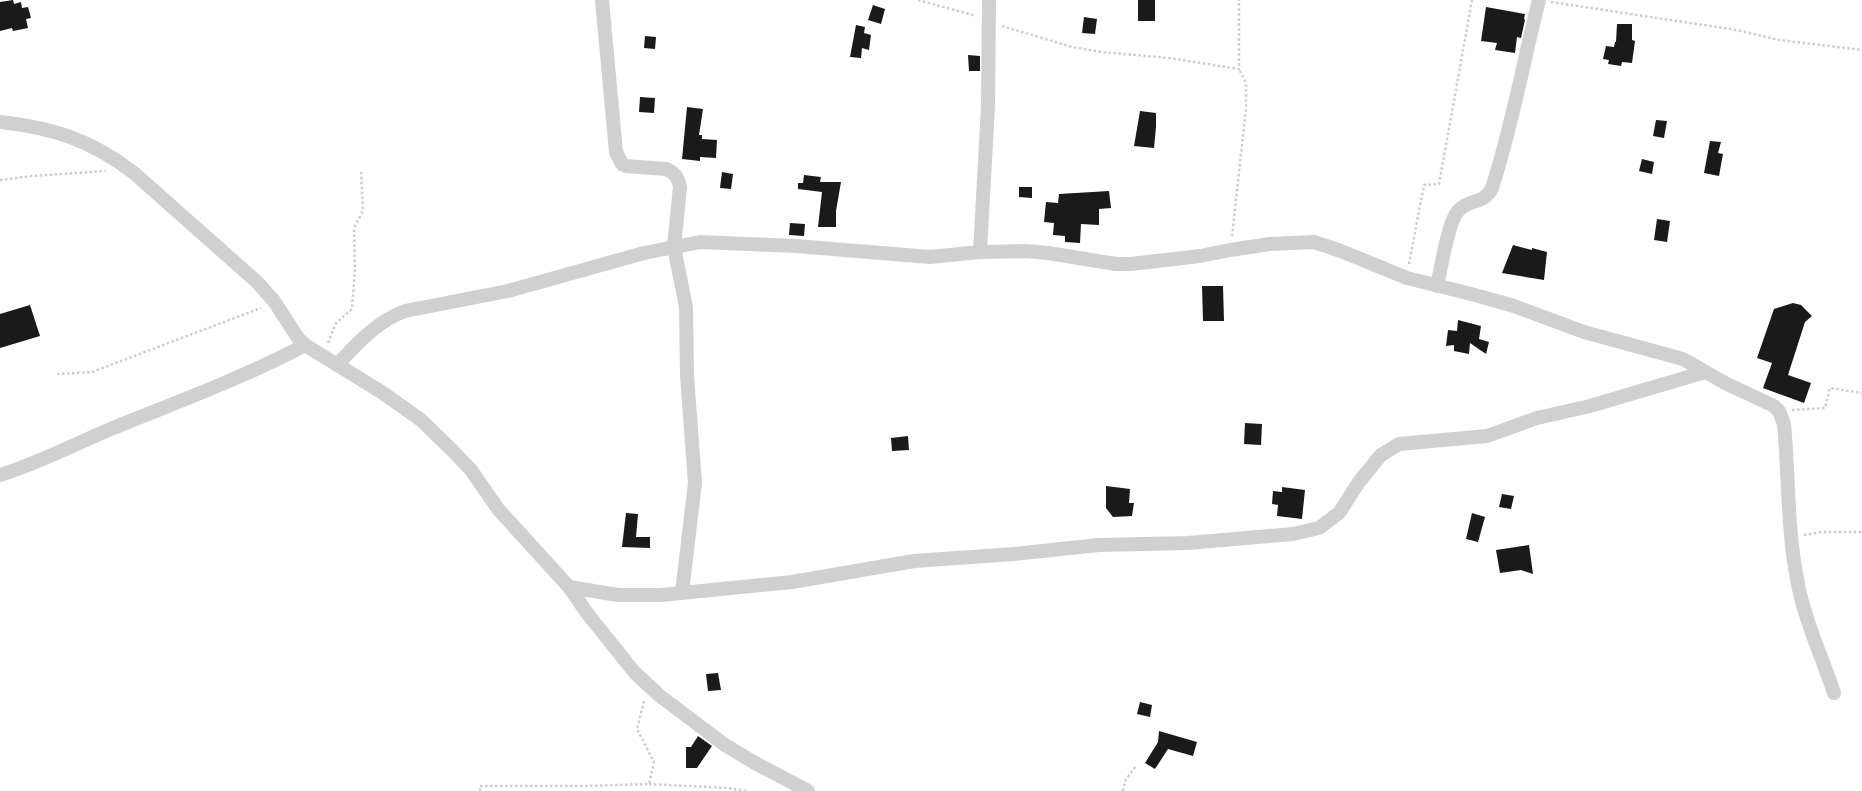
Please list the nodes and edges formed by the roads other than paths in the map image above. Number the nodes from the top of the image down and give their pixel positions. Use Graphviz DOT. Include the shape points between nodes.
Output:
graph roads {
  1 [pos="602,0"];
  2 [pos="988,0"];
  3 [pos="1539,0"];
  4 [pos="0,122"];
  5 [pos="674,247"];
  6 [pos="980,252"];
  7 [pos="1437,286"];
  8 [pos="305,345"];
  9 [pos="337,365"];
  10 [pos="1706,372"];
  11 [pos="0,475"];
  12 [pos="569,587"];
  13 [pos="682,592"];
  14 [pos="1834,693"];
  15 [pos="808,791"];
  1 -- 5 [label="street" via="616,152 626,166 666,169 676,174 680,196"];
  2 -- 6 [label="street" via="988,106"];
  3 -- 7 [label="street" via="1492,188 1484,199 1466,204 1453,218"];
  4 -- 8 [label="street" via="65,134 92,145 119,162 257,282"];
  5 -- 6 [label="street" via="726,242 930,257"];
  5 -- 9 [label="street" via="508,292 398,313 379,324"];
  5 -- 13 [label="street" via="686,307 687,376 695,483"];
  6 -- 7 [label="street" via="1025,251 1131,264 1270,244 1314,242 1342,250 1407,278"];
  7 -- 10 [label="street" via="1514,306 1584,332 1683,360"];
  8 -- 9 [label="street"];
  8 -- 11 [label="street" via="66,450"];
  9 -- 12 [label="street" via="421,420 470,470 498,509"];
  10 -- 13 [label="street" via="1537,418 1487,436 1399,444 1381,456 1339,513 1319,528 1307,531 1228,540 1099,545 914,561 792,582"];
  10 -- 14 [label="street" via="1768,402 1779,411 1784,424 1790,537 1800,594"];
  12 -- 13 [label="street" via="618,595"];
  12 -- 15 [label="street" via="635,673 660,696 725,745"];
}
